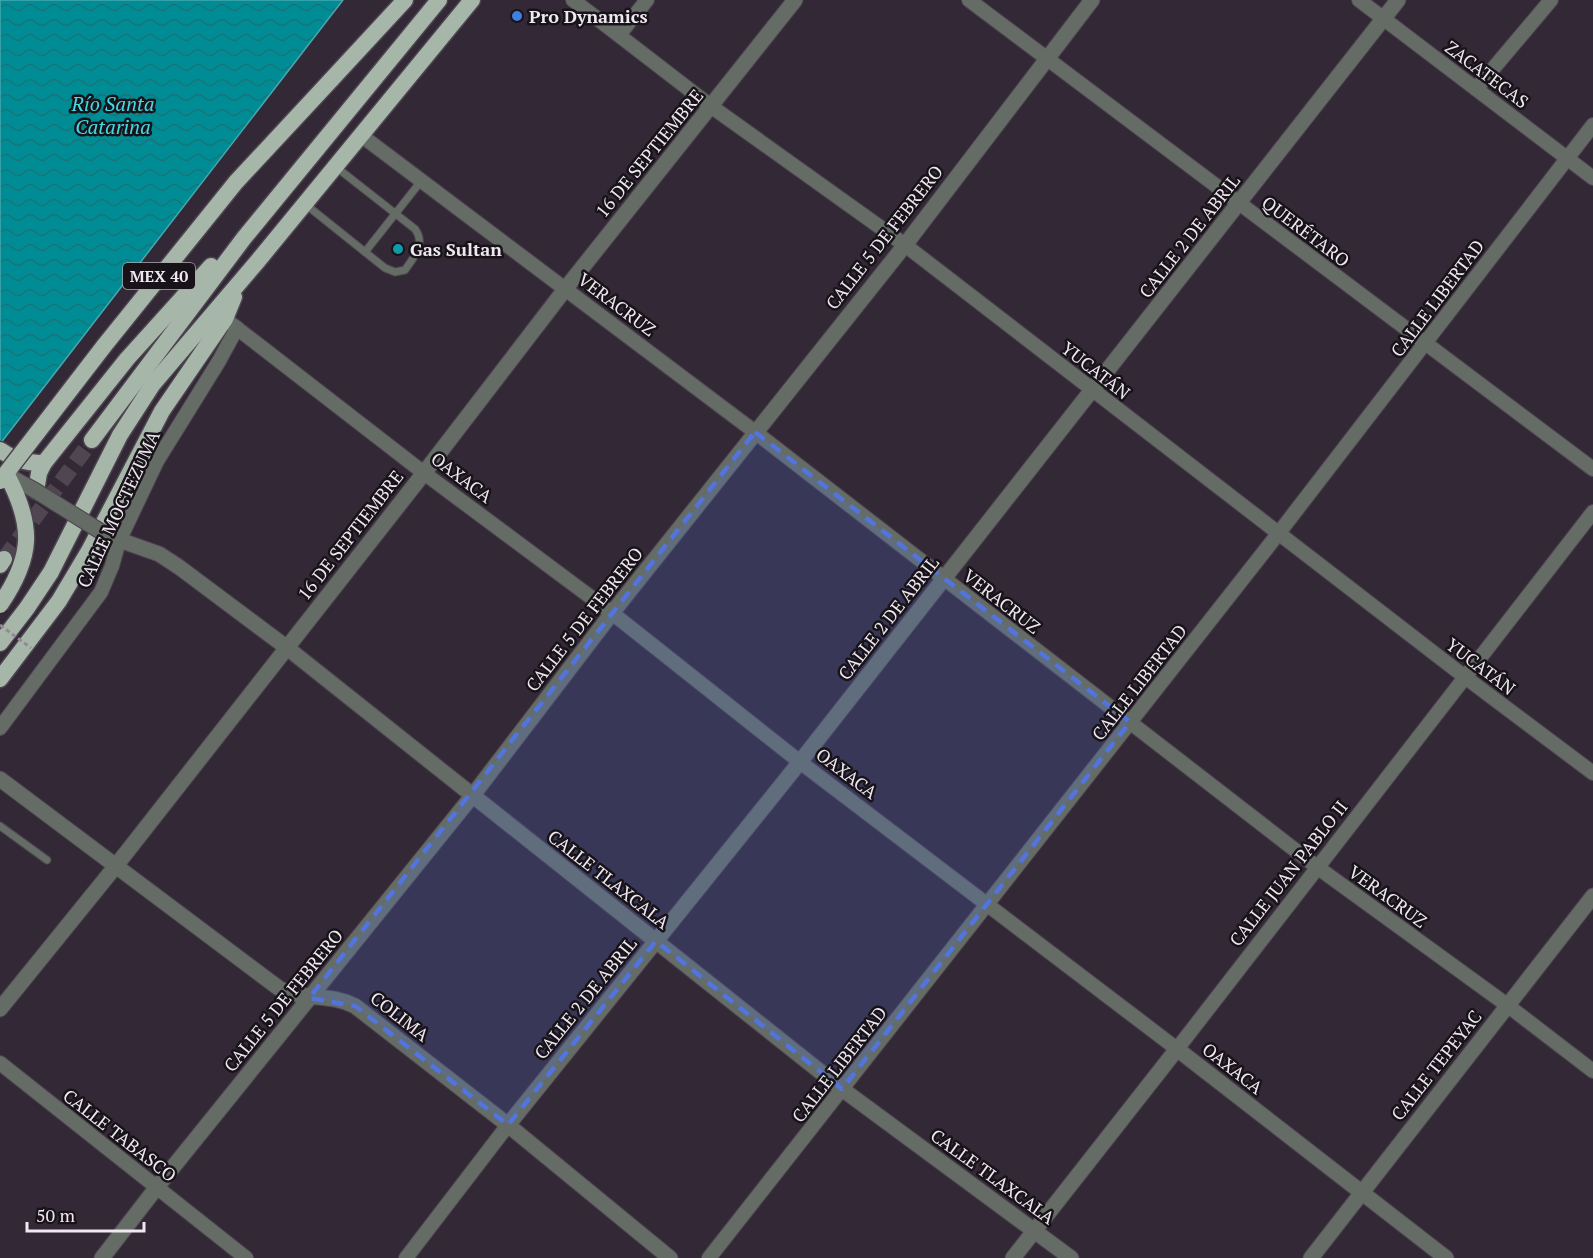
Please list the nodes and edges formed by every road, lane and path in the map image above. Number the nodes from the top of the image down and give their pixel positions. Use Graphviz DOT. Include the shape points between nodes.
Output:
graph roads {
  1 [pos="405,0"];
  2 [pos="439,0"];
  3 [pos="472,0"];
  4 [pos="573,0"];
  5 [pos="647,0"];
  6 [pos="795,0"];
  7 [pos="969,0"];
  8 [pos="1092,0"];
  9 [pos="1359,0"];
  10 [pos="1398,0"];
  11 [pos="1551,0"];
  12 [pos="1383,18"];
  13 [pos="619,35"];
  14 [pos="1046,58"];
  15 [pos="1476,89"];
  16 [pos="712,106"];
  17 [pos="1593,125"];
  18 [pos="362,135"];
  19 [pos="1567,158"];
  20 [pos="336,166"];
  21 [pos="1593,178"];
  22 [pos="422,180"];
  23 [pos="1239,203"];
  24 [pos="305,204"];
  25 [pos="394,213"];
  26 [pos="240,243"];
  27 [pos="905,245"];
  28 [pos="365,252"];
  29 [pos="237,285"];
  30 [pos="566,288"];
  31 [pos="231,323"];
  32 [pos="1425,343"];
  33 [pos="1093,390"];
  34 [pos="755,432"];
  35 [pos="93,440"];
  36 [pos="0,450"];
  37 [pos="44,463"];
  38 [pos="1593,469"];
  39 [pos="424,473"];
  40 [pos="2,475"];
  41 [pos="36,491"];
  42 [pos="1593,512"];
  43 [pos="1278,534"];
  44 [pos="114,538"];
  45 [pos="943,578"];
  46 [pos="0,605"];
  47 [pos="612,613"];
  48 [pos="0,625"];
  49 [pos="0,643"];
  50 [pos="286,647"];
  51 [pos="31,648"];
  52 [pos="1465,677"];
  53 [pos="0,679"];
  54 [pos="1130,722"];
  55 [pos="0,728"];
  56 [pos="800,762"];
  57 [pos="1593,773"];
  58 [pos="0,779"];
  59 [pos="473,795"];
  60 [pos="0,826"];
  61 [pos="47,860"];
  62 [pos="114,867"];
  63 [pos="1317,867"];
  64 [pos="1593,896"];
  65 [pos="987,904"];
  66 [pos="656,941"];
  67 [pos="309,998"];
  68 [pos="1507,1005"];
  69 [pos="0,1009"];
  70 [pos="1177,1049"];
  71 [pos="0,1063"];
  72 [pos="1593,1071"];
  73 [pos="842,1089"];
  74 [pos="508,1125"];
  75 [pos="157,1187"];
  76 [pos="1363,1192"];
  77 [pos="1034,1230"];
  78 [pos="102,1258"];
  79 [pos="246,1258"];
  80 [pos="406,1258"];
  81 [pos="670,1258"];
  82 [pos="709,1258"];
  83 [pos="1013,1258"];
  84 [pos="1071,1258"];
  85 [pos="1311,1258"];
  86 [pos="1446,1258"];
  1 -- 40 [label="highway, MEX 40, bridge" via="236,182"];
  2 -- 26 [label="highway, MEX 40"];
  3 -- 18 [label="highway"];
  4 -- 13 [label="street, YUCATÁN"];
  5 -- 13 [label="street"];
  6 -- 16 [label="street, 16 DE SEPTIEMBRE"];
  7 -- 14 [label="street, QUERÉTARO"];
  8 -- 14 [label="street, CALLE 5 DE FEBRERO"];
  9 -- 12 [label="street, ZACATECAS"];
  10 -- 12 [label="street, CALLE 2 DE ABRIL"];
  11 -- 15 [label="street"];
  12 -- 15 [label="street, ZACATECAS"];
  12 -- 23 [label="street, CALLE 2 DE ABRIL"];
  13 -- 16 [label="street, YUCATÁN"];
  14 -- 23 [label="street, QUERÉTARO"];
  14 -- 27 [label="street, CALLE 5 DE FEBRERO"];
  15 -- 19 [label="street, ZACATECAS"];
  16 -- 27 [label="street, YUCATÁN"];
  16 -- 30 [label="street, 16 DE SEPTIEMBRE"];
  17 -- 19 [label="street, CALLE LIBERTAD"];
  18 -- 20 [label="highway"];
  18 -- 22 [label="street, VERACRUZ"];
  19 -- 21 [label="street, ZACATECAS"];
  19 -- 32 [label="street, CALLE LIBERTAD"];
  20 -- 24 [label="highway"];
  20 -- 25 [label="lane"];
  22 -- 25 [label="lane"];
  22 -- 30 [label="street, VERACRUZ"];
  23 -- 32 [label="street, QUERÉTARO"];
  23 -- 33 [label="street, CALLE 2 DE ABRIL"];
  24 -- 28 [label="lane"];
  24 -- 29 [label="highway"];
  25 -- 28 [label="lane"];
  25 -- 28 [label="lane" via="415,229 420,240 405,270 391,271"];
  26 -- 35 [label="highway, MEX 40"];
  26 -- 37 [label="highway" via="215,262 127,359"];
  27 -- 33 [label="street, YUCATÁN"];
  27 -- 34 [label="street, CALLE 5 DE FEBRERO"];
  29 -- 31 [label="highway"];
  29 -- 49 [label="highway" via="136,409 51,572"];
  30 -- 34 [label="street, VERACRUZ"];
  30 -- 39 [label="street, 16 DE SEPTIEMBRE"];
  31 -- 39 [label="street, OAXACA"];
  31 -- 44 [label="street, CALLE MOCTEZUMA" via="219,361"];
  31 -- 53 [label="highway" via="162,411 90,549 59,600"];
  32 -- 38 [label="street, QUERÉTARO"];
  32 -- 43 [label="street, CALLE LIBERTAD"];
  33 -- 43 [label="street, YUCATÁN"];
  33 -- 45 [label="street, CALLE 2 DE ABRIL"];
  34 -- 45 [label="street, VERACRUZ"];
  34 -- 47 [label="street, CALLE 5 DE FEBRERO"];
  36 -- 37 [label="highway" via="19,461"];
  37 -- 41 [label="highway"];
  39 -- 47 [label="street, OAXACA"];
  39 -- 50 [label="street, 16 DE SEPTIEMBRE"];
  40 -- 41 [label="street, CALLE TLAXCALA, bridge"];
  40 -- 46 [label="highway, bridge" via="22,508 26,545 21,571"];
  41 -- 44 [label="street, CALLE TLAXCALA, bridge"];
  42 -- 52 [label="street, CALLE JUAN PABLO II"];
  43 -- 52 [label="street, YUCATÁN"];
  43 -- 54 [label="street, CALLE LIBERTAD"];
  44 -- 50 [label="street, CALLE TLAXCALA" via="159,554"];
  44 -- 55 [label="street, CALLE MOCTEZUMA" via="112,566 101,592"];
  45 -- 54 [label="street, VERACRUZ"];
  45 -- 56 [label="street, CALLE 2 DE ABRIL"];
  47 -- 56 [label="street, OAXACA"];
  47 -- 59 [label="street, CALLE 5 DE FEBRERO"];
  48 -- 51 [label="path, bridge"];
  50 -- 59 [label="street, CALLE TLAXCALA"];
  50 -- 62 [label="street, 16 DE SEPTIEMBRE"];
  52 -- 57 [label="street, YUCATÁN"];
  52 -- 63 [label="street, CALLE JUAN PABLO II"];
  54 -- 63 [label="street, VERACRUZ"];
  54 -- 65 [label="street, CALLE LIBERTAD"];
  56 -- 65 [label="street, OAXACA"];
  56 -- 66 [label="street, CALLE 2 DE ABRIL"];
  58 -- 62 [label="street, COLIMA"];
  59 -- 66 [label="street, CALLE TLAXCALA"];
  59 -- 67 [label="street, CALLE 5 DE FEBRERO"];
  60 -- 61 [label="lane"];
  62 -- 67 [label="street, COLIMA" via="280,989"];
  62 -- 69 [label="street, 16 DE SEPTIEMBRE"];
  63 -- 68 [label="street, VERACRUZ"];
  63 -- 70 [label="street, CALLE JUAN PABLO II"];
  64 -- 68 [label="street, CALLE TEPEYAC"];
  65 -- 70 [label="street, OAXACA"];
  65 -- 73 [label="street, CALLE LIBERTAD"];
  66 -- 73 [label="street, CALLE TLAXCALA"];
  66 -- 74 [label="street, CALLE 2 DE ABRIL"];
  67 -- 74 [label="street, COLIMA" via="342,1000 355,1006"];
  67 -- 75 [label="street, CALLE 5 DE FEBRERO"];
  68 -- 72 [label="street, VERACRUZ"];
  68 -- 76 [label="street, CALLE TEPEYAC"];
  70 -- 76 [label="street, OAXACA"];
  70 -- 77 [label="street, CALLE JUAN PABLO II"];
  71 -- 75 [label="street, CALLE TABASCO"];
  73 -- 77 [label="street, CALLE TLAXCALA"];
  73 -- 82 [label="street, CALLE LIBERTAD"];
  74 -- 80 [label="street, CALLE 2 DE ABRIL"];
  74 -- 81 [label="street, COLIMA"];
  75 -- 78 [label="street, CALLE 5 DE FEBRERO"];
  75 -- 79 [label="street, CALLE TABASCO"];
  76 -- 85 [label="street, CALLE TEPEYAC"];
  76 -- 86 [label="street, OAXACA"];
  77 -- 83 [label="street, CALLE JUAN PABLO II"];
  77 -- 84 [label="street, CALLE TLAXCALA"];
}
